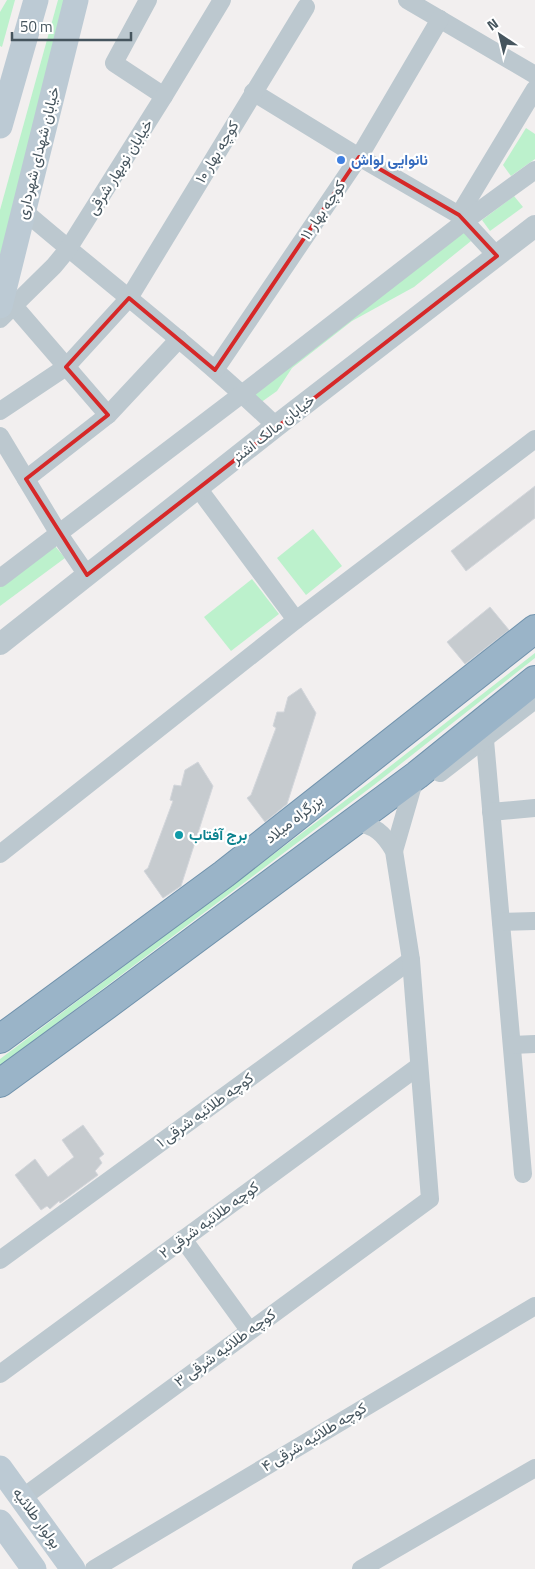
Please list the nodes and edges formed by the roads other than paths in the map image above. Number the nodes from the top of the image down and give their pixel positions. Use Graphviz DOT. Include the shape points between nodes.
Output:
graph roads {
  1 [pos="36,0"];
  2 [pos="76,0"];
  3 [pos="148,0"];
  4 [pos="222,0"];
  5 [pos="407,0"];
  6 [pos="306,7"];
  7 [pos="440,19"];
  8 [pos="535,75"];
  9 [pos="535,89"];
  10 [pos="253,92"];
  11 [pos="164,96"];
  12 [pos="0,126"];
  13 [pos="359,158"];
  14 [pos="535,170"];
  15 [pos="24,211"];
  16 [pos="462,218"];
  17 [pos="535,226"];
  18 [pos="68,249"];
  19 [pos="498,256"];
  20 [pos="129,298"];
  21 [pos="7,306"];
  22 [pos="0,319"];
  23 [pos="179,339"];
  24 [pos="66,367"];
  25 [pos="215,370"];
  26 [pos="242,394"];
  27 [pos="0,411"];
  28 [pos="108,415"];
  29 [pos="276,426"];
  30 [pos="0,436"];
  31 [pos="535,439"];
  32 [pos="26,478"];
  33 [pos="198,488"];
  34 [pos="59,534"];
  35 [pos="87,574"];
  36 [pos="0,578"];
  37 [pos="296,620"];
  38 [pos="535,630"];
  39 [pos="4,639"];
  40 [pos="535,680"];
  41 [pos="535,700"];
  42 [pos="485,740"];
  43 [pos="414,785"];
  44 [pos="535,808"];
  45 [pos="491,812"];
  46 [pos="353,821"];
  47 [pos="394,851"];
  48 [pos="0,854"];
  49 [pos="535,921"];
  50 [pos="501,922"];
  51 [pos="411,960"];
  52 [pos="0,1039"];
  53 [pos="535,1044"];
  54 [pos="512,1045"];
  55 [pos="419,1066"];
  56 [pos="0,1083"];
  57 [pos="523,1174"];
  58 [pos="183,1239"];
  59 [pos="0,1260"];
  60 [pos="535,1306"];
  61 [pos="249,1330"];
  62 [pos="0,1374"];
  63 [pos="0,1468"];
  64 [pos="535,1468"];
  65 [pos="22,1498"];
  66 [pos="0,1522"];
  67 [pos="34,1569"];
  68 [pos="73,1569"];
  69 [pos="94,1569"];
  70 [pos="361,1569"];
  1 -- 12 [label="main road"];
  2 -- 15 [label="main road, خیابان شهدای شهرداری"];
  3 -- 11 [label="street" via="114,63"];
  4 -- 11 [label="street, خیابان نوبهار شرقی"];
  5 -- 7 [label="street"];
  6 -- 10 [label="street, کوچه بهار ۱۰"];
  7 -- 8 [label="street"];
  7 -- 13 [label="street, کوچه بهار ۱۱"];
  9 -- 16 [label="street"];
  10 -- 13 [label="street"];
  10 -- 20 [label="street, کوچه بهار ۱۰"];
  11 -- 18 [label="street, خیابان نوبهار شرقی"];
  13 -- 16 [label="street"];
  13 -- 25 [label="street, کوچه بهار ۱۱"];
  14 -- 16 [label="street"];
  15 -- 18 [label="street"];
  15 -- 21 [label="main road, خیابان شهدای شهرداری"];
  16 -- 19 [label="street"];
  16 -- 26 [label="street"];
  17 -- 19 [label="street, خیابان مالک اشتر"];
  18 -- 20 [label="street"];
  18 -- 21 [label="street, خیابان نوبهار شرقی" via="54,266"];
  19 -- 29 [label="street, خیابان مالک اشتر"];
  20 -- 23 [label="street"];
  20 -- 24 [label="street, کوچه بهار ۱۰"];
  21 -- 22 [label="street, خیابان نوبهار شرقی"];
  21 -- 24 [label="street"];
  23 -- 25 [label="street"];
  23 -- 28 [label="street"];
  24 -- 27 [label="street, کوچه بهار ۱۰"];
  24 -- 28 [label="street"];
  25 -- 26 [label="street"];
  26 -- 29 [label="street"];
  26 -- 34 [label="street"];
  28 -- 32 [label="street"];
  29 -- 33 [label="street, خیابان مالک اشتر"];
  30 -- 32 [label="street"];
  31 -- 37 [label="street"];
  32 -- 34 [label="street"];
  33 -- 35 [label="street, خیابان مالک اشتر"];
  33 -- 37 [label="street"];
  34 -- 35 [label="street"];
  34 -- 36 [label="street"];
  35 -- 39 [label="street, خیابان مالک اشتر"];
  37 -- 48 [label="street"];
  38 -- 52 [label="highway, بزرگراه میلاد" via="224,874"];
  40 -- 43 [label="highway"];
  41 -- 42 [label="street"];
  42 -- 43 [label="street"];
  42 -- 45 [label="street"];
  43 -- 46 [label="highway"];
  43 -- 47 [label="street"];
  44 -- 45 [label="street"];
  45 -- 50 [label="street"];
  46 -- 47 [label="street" via="378,831"];
  46 -- 56 [label="highway"];
  47 -- 51 [label="street"];
  49 -- 50 [label="street"];
  50 -- 54 [label="street"];
  51 -- 55 [label="street"];
  51 -- 59 [label="street, کوچه طلائیه شرقی ۱"];
  53 -- 54 [label="street"];
  54 -- 57 [label="street"];
  55 -- 58 [label="street, کوچه طلائیه شرقی ۲"];
  55 -- 61 [label="street, کوچه طلائیه شرقی ۳" via="430,1199"];
  58 -- 61 [label="street"];
  58 -- 62 [label="street, کوچه طلائیه شرقی ۲"];
  60 -- 69 [label="street, کوچه طلائیه شرقی ۴"];
  61 -- 65 [label="street, کوچه طلائیه شرقی ۳"];
  63 -- 65 [label="main road, بولوار طلائیه"];
  64 -- 70 [label="street"];
  65 -- 68 [label="main road, بولوار طلائیه"];
  66 -- 67 [label="main road"];
}
